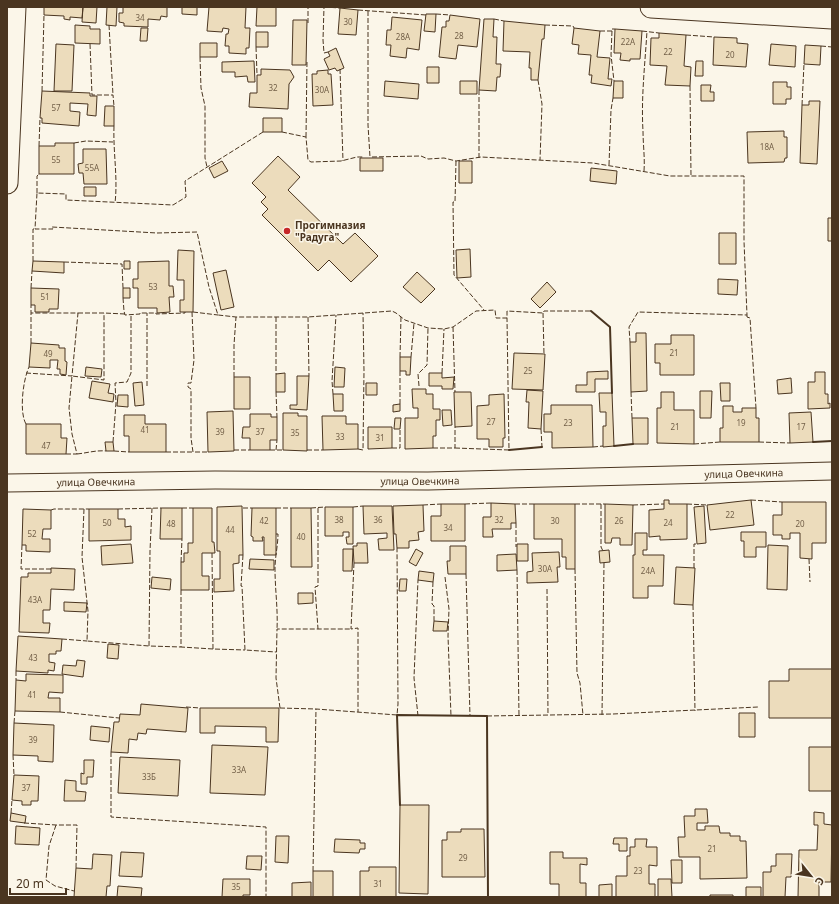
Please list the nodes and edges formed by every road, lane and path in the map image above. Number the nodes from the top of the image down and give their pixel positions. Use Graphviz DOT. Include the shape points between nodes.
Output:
graph roads {
  1 [pos="15,7"];
  2 [pos="651,7"];
  3 [pos="832,18"];
  4 [pos="7,179"];
  5 [pos="7,183"];
  6 [pos="832,471"];
  7 [pos="7,483"];
  1 -- 4 [label="street"];
  2 -- 3 [label="street"];
  4 -- 5 [label="street"];
  6 -- 7 [label="street, улица Овечкина" via="428,481 215,480"];
}
